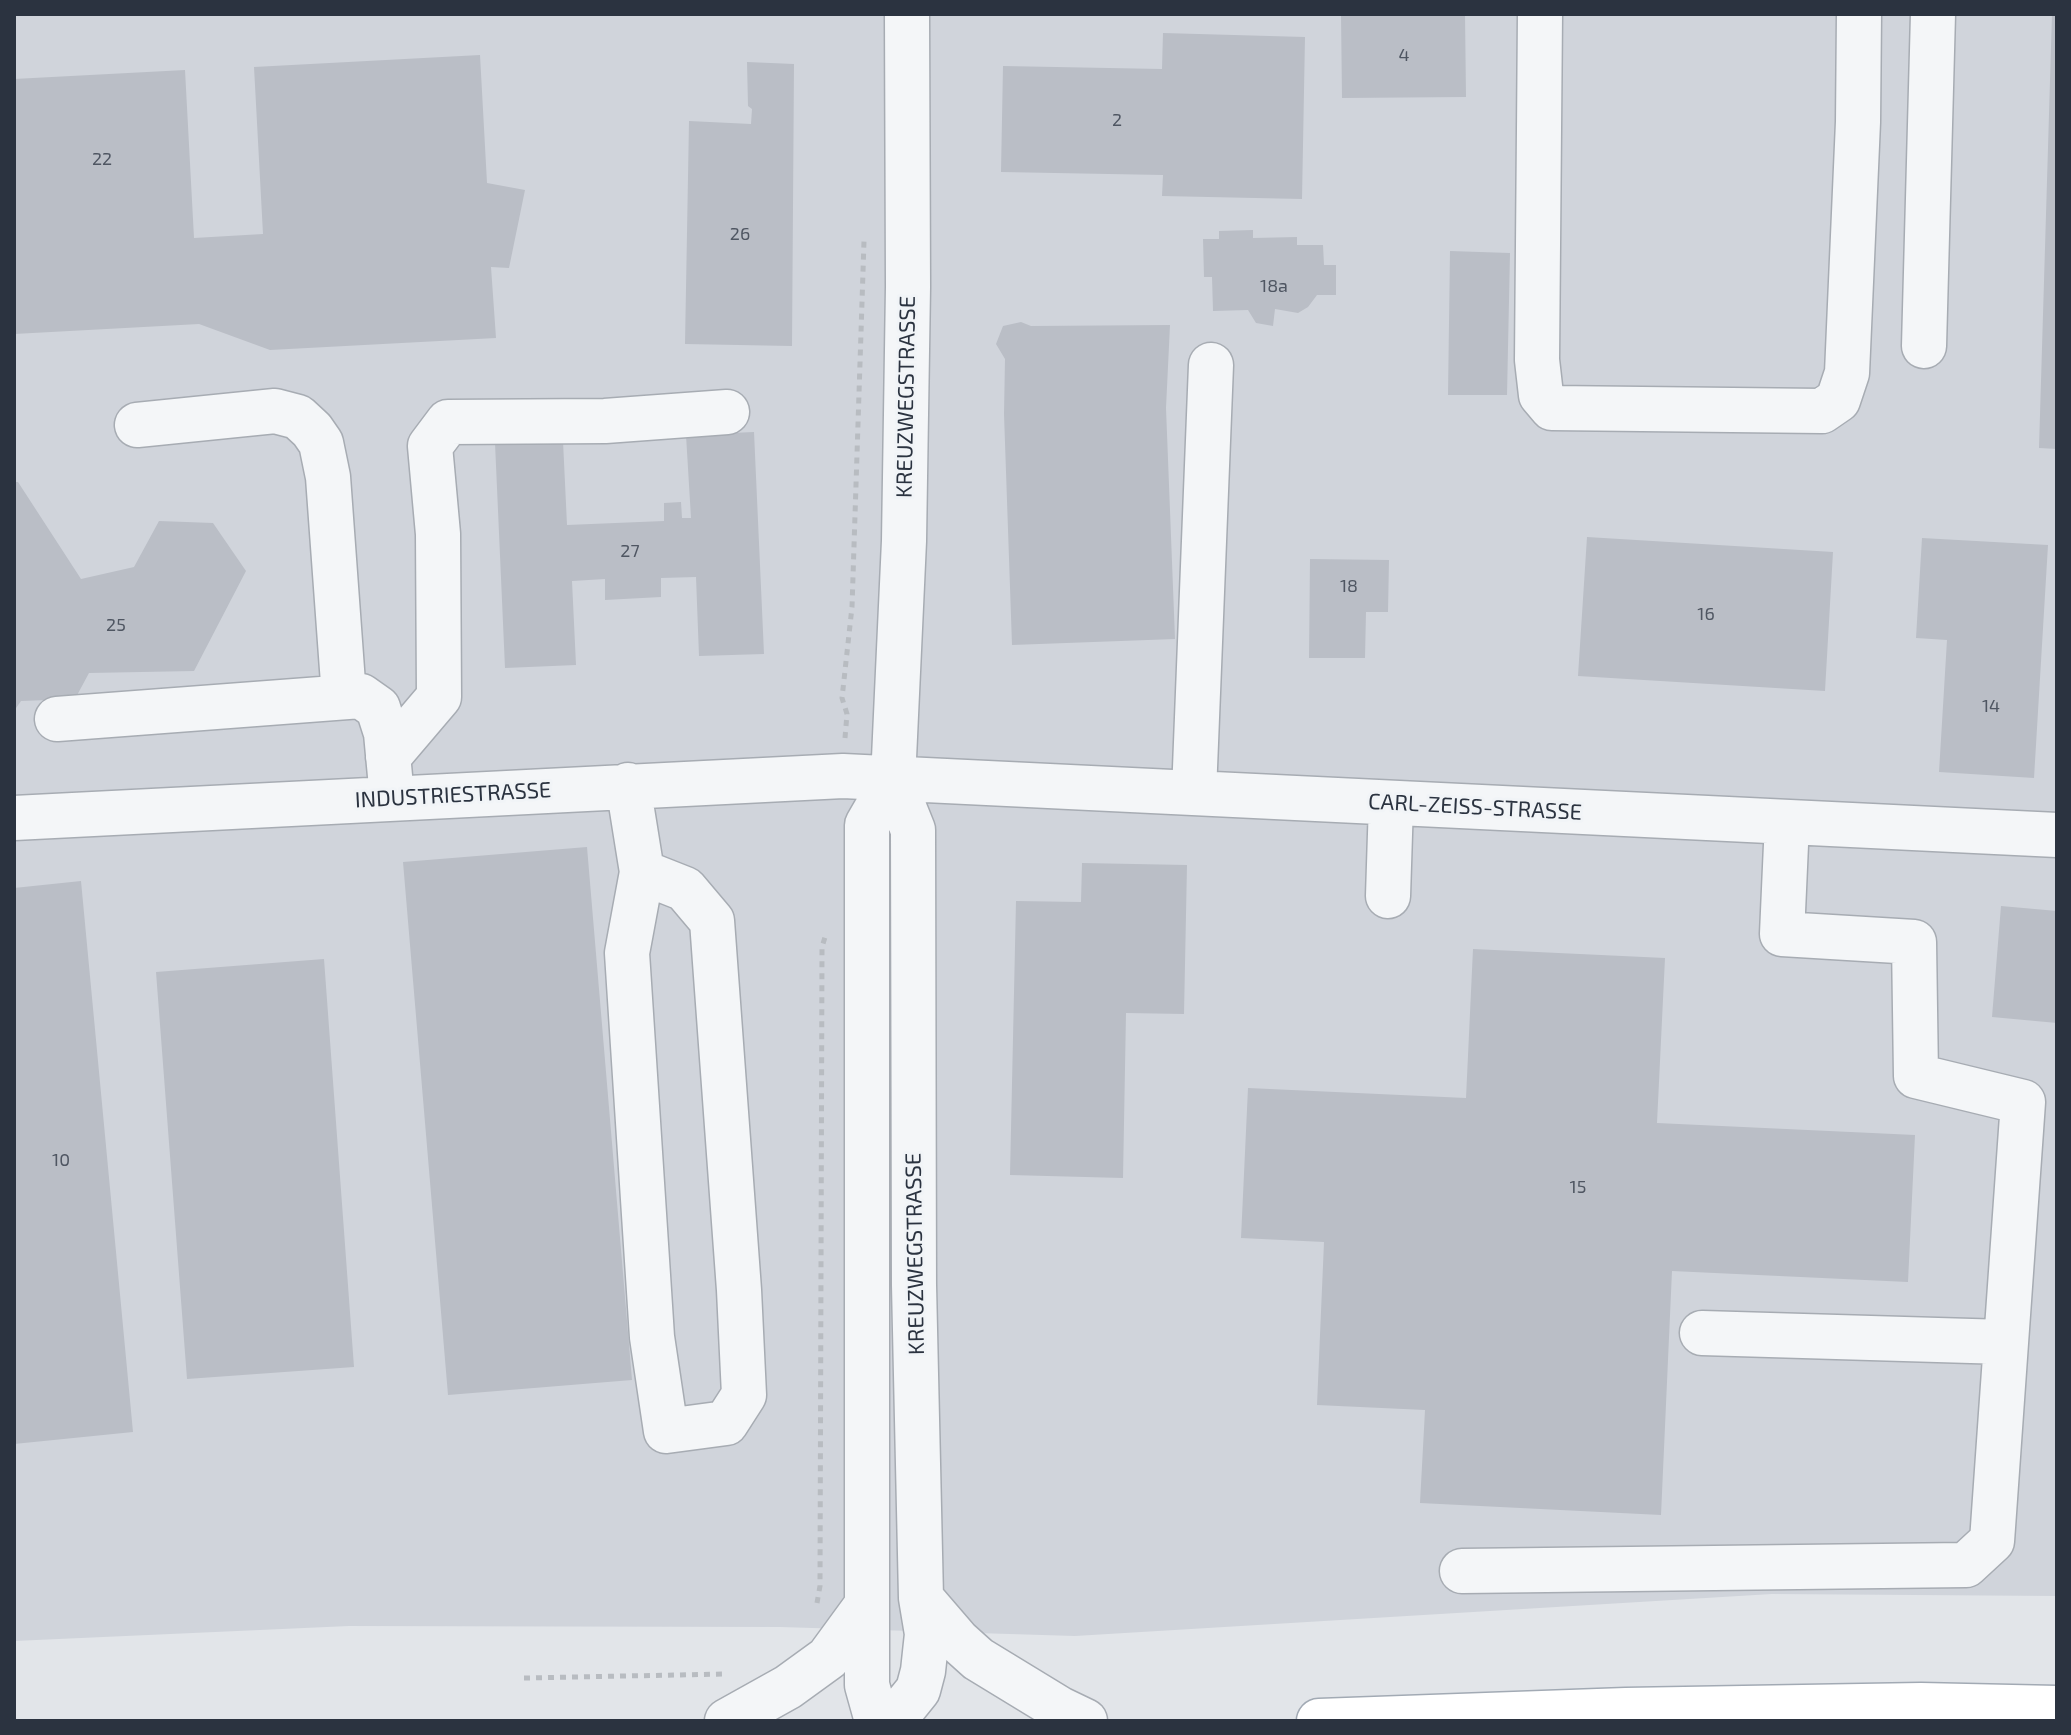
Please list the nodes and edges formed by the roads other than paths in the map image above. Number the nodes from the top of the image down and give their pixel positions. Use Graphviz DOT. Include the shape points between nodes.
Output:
graph roads {
  1 [pos="907,14"];
  2 [pos="1540,14"];
  3 [pos="1859,14"];
  4 [pos="1933,14"];
  5 [pos="1924,346"];
  6 [pos="1211,365"];
  7 [pos="727,412"];
  8 [pos="137,425"];
  9 [pos="344,697"];
  10 [pos="57,719"];
  11 [pos="390,777"];
  12 [pos="893,780"];
  13 [pos="628,785"];
  14 [pos="1194,793"];
  15 [pos="1391,803"];
  16 [pos="14,818"];
  17 [pos="1787,822"];
  18 [pos="2057,835"];
  19 [pos="642,872"];
  20 [pos="1388,896"];
  21 [pos="1702,1333"];
  22 [pos="2005,1342"];
  23 [pos="1462,1571"];
  24 [pos="921,1598"];
  25 [pos="866,1606"];
  26 [pos="2057,1708"];
  27 [pos="727,1721"];
  28 [pos="877,1721"];
  29 [pos="893,1721"];
  30 [pos="1085,1721"];
  31 [pos="1319,1721"];
  1 -- 12 [label="street, KREUZWEGSTRASSE" via="904,525"];
  2 -- 3 [label="street" via="1541,395 1552,408 1822,411 1838,400 1847,373"];
  4 -- 5 [label="street"];
  6 -- 14 [label="street"];
  7 -- 11 [label="street" via="605,421 448,422 430,446 438,534 439,697"];
  8 -- 9 [label="street" via="275,411 298,417 312,430 321,443 328,477"];
  9 -- 10 [label="street"];
  9 -- 11 [label="street" via="361,696 378,708"];
  11 -- 13 [label="street, INDUSTRIESTRASSE"];
  11 -- 16 [label="street, INDUSTRIESTRASSE"];
  12 -- 13 [label="street, INDUSTRIESTRASSE" via="843,776"];
  12 -- 14 [label="street, CARL-ZEISS-STRASSE"];
  12 -- 24 [label="street, KREUZWEGSTRASSE" via="913,830"];
  12 -- 25 [label="street, KREUZWEGSTRASSE" via="867,825"];
  13 -- 19 [label="street"];
  14 -- 15 [label="street, CARL-ZEISS-STRASSE"];
  15 -- 17 [label="street, CARL-ZEISS-STRASSE"];
  15 -- 20 [label="street"];
  17 -- 18 [label="street, CARL-ZEISS-STRASSE"];
  17 -- 22 [label="street" via="1782,934 1914,942 1916,1076 2023,1102"];
  19 -- 19 [label="street" via="685,889 712,921 744,1395 726,1423 666,1431 652,1337 627,953"];
  21 -- 22 [label="street"];
  22 -- 23 [label="street" via="1992,1541 1966,1565"];
  24 -- 29 [label="street, KREUZWEGSTRASSE" via="927,1634 923,1671 918,1690"];
  24 -- 30 [label="street" via="978,1659"];
  25 -- 27 [label="street" via="828,1658"];
  25 -- 28 [label="street, KREUZWEGSTRASSE" via="867,1685"];
  26 -- 31 [label="main road" via="1626,1710"];
}
